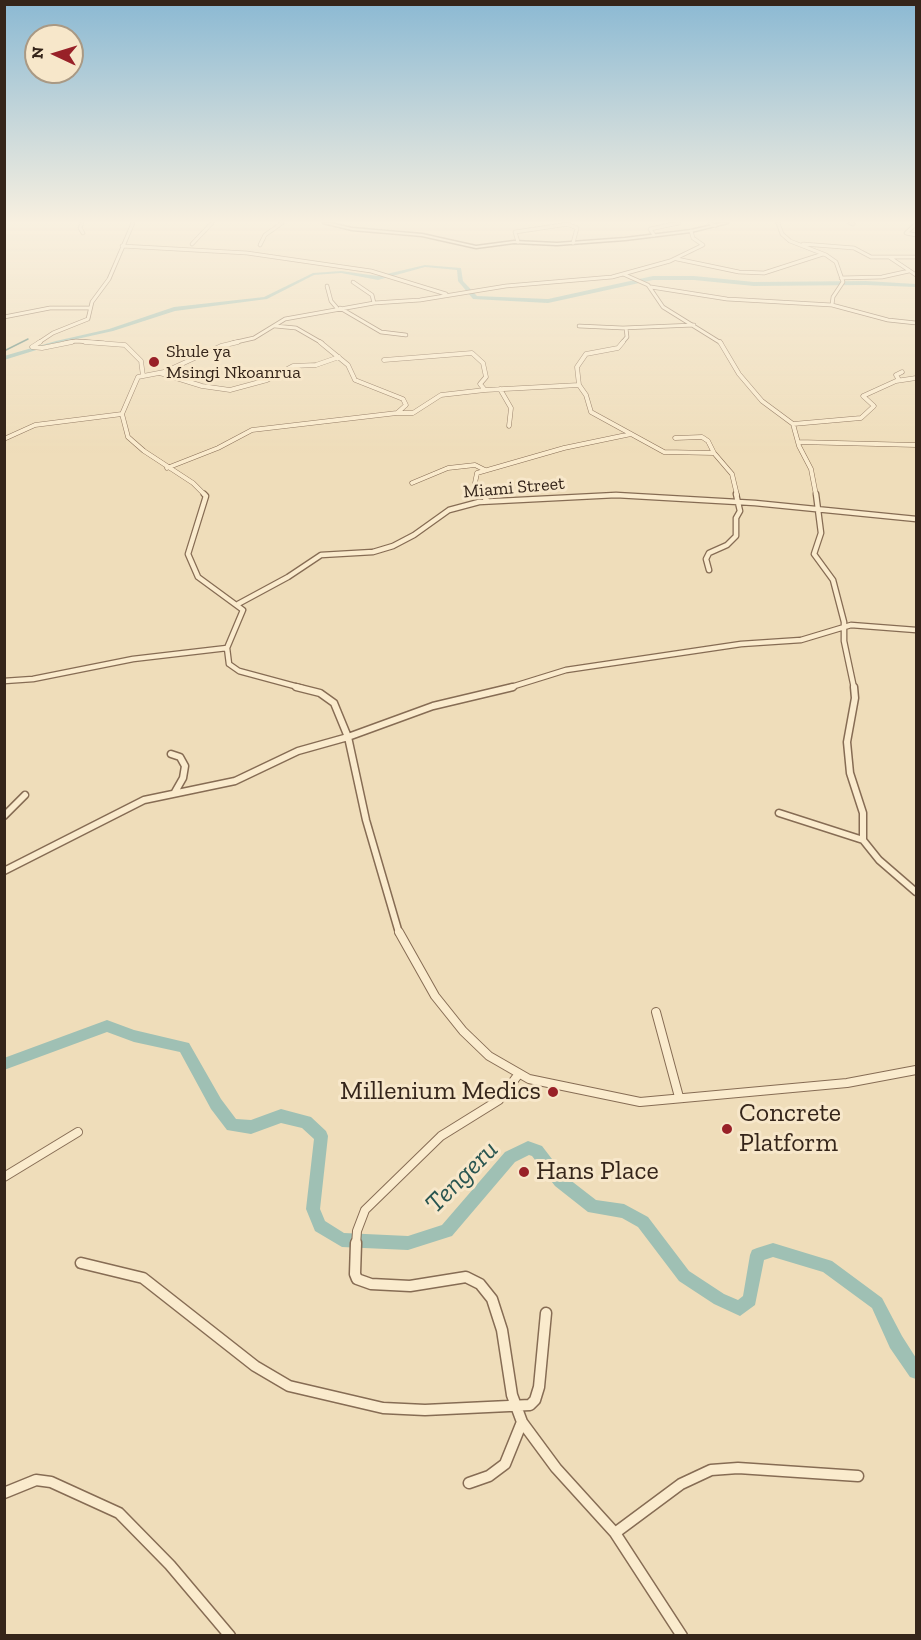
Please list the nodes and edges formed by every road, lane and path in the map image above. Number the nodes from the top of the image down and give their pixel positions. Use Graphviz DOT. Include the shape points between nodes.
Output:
graph roads {
  1 [pos="93,300"];
  2 [pos="330,300"];
  3 [pos="373,300"];
  4 [pos="406,300"];
  5 [pos="656,300"];
  6 [pos="736,300"];
  7 [pos="833,300"];
  8 [pos="374,303"];
  9 [pos="832,305"];
  10 [pos="90,308"];
  11 [pos="338,308"];
  12 [pos="4,317"];
  13 [pos="916,323"];
  14 [pos="695,325"];
  15 [pos="273,326"];
  16 [pos="579,326"];
  17 [pos="626,328"];
  18 [pos="406,335"];
  19 [pos="339,357"];
  20 [pos="384,360"];
  21 [pos="902,372"];
  22 [pos="160,373"];
  23 [pos="143,376"];
  24 [pos="916,378"];
  25 [pos="899,380"];
  26 [pos="579,385"];
  27 [pos="500,389"];
  28 [pos="484,390"];
  29 [pos="397,413"];
  30 [pos="122,414"];
  31 [pos="793,424"];
  32 [pos="508,426"];
  33 [pos="632,434"];
  34 [pos="675,438"];
  35 [pos="4,439"];
  36 [pos="798,442"];
  37 [pos="916,445"];
  38 [pos="714,453"];
  39 [pos="167,468"];
  40 [pos="484,470"];
  41 [pos="412,483"];
  42 [pos="487,501"];
  43 [pos="738,502"];
  44 [pos="819,510"];
  45 [pos="916,519"];
  46 [pos="710,570"];
  47 [pos="238,604"];
  48 [pos="844,626"];
  49 [pos="916,630"];
  50 [pos="227,648"];
  51 [pos="4,681"];
  52 [pos="348,737"];
  53 [pos="171,754"];
  54 [pos="176,792"];
  55 [pos="25,795"];
  56 [pos="779,813"];
  57 [pos="4,816"];
  58 [pos="863,840"];
  59 [pos="6,869"];
  60 [pos="916,892"];
  61 [pos="656,1012"];
  62 [pos="916,1070"];
  63 [pos="518,1075"];
  64 [pos="680,1097"];
  65 [pos="78,1132"];
  66 [pos="4,1177"];
  67 [pos="81,1263"];
  68 [pos="546,1313"];
  69 [pos="514,1404"];
  70 [pos="522,1422"];
  71 [pos="858,1476"];
  72 [pos="469,1483"];
  73 [pos="4,1493"];
  74 [pos="615,1533"];
  75 [pos="230,1635"];
  76 [pos="682,1635"];
  1 -- 10 [label="street"];
  2 -- 11 [label="street"];
  3 -- 8 [label="street"];
  4 -- 8 [label="street"];
  5 -- 14 [label="street"];
  6 -- 9 [label="street"];
  7 -- 9 [label="street"];
  8 -- 11 [label="street"];
  9 -- 13 [label="street"];
  10 -- 12 [label="street" via="50,308"];
  10 -- 23 [label="street" via="88,319 50,334 33,347 76,341 124,345 141,361"];
  11 -- 15 [label="street" via="285,319"];
  11 -- 18 [label="street" via="381,332"];
  14 -- 17 [label="street"];
  14 -- 31 [label="street" via="720,341 739,374 762,401"];
  15 -- 19 [label="street" via="298,329"];
  15 -- 22 [label="street" via="254,338 221,346"];
  16 -- 17 [label="street"];
  17 -- 26 [label="street" via="627,337 618,348 586,354 576,369"];
  19 -- 22 [label="street" via="316,365 293,366 267,380 225,390"];
  19 -- 29 [label="street" via="355,380 405,400 406,405"];
  20 -- 28 [label="street" via="473,353 483,363 486,377 480,384"];
  21 -- 25 [label="street" via="896,375"];
  22 -- 23 [label="street"];
  23 -- 30 [label="street" via="136,380"];
  24 -- 25 [label="street"];
  25 -- 31 [label="street" via="863,396 874,406 861,418"];
  26 -- 27 [label="street"];
  26 -- 33 [label="street" via="592,413"];
  27 -- 28 [label="street"];
  27 -- 32 [label="street" via="511,408"];
  28 -- 29 [label="street" via="441,395 414,412"];
  29 -- 39 [label="street" via="252,430"];
  30 -- 35 [label="street" via="35,426"];
  30 -- 39 [label="street" via="128,437"];
  31 -- 36 [label="street"];
  33 -- 38 [label="street" via="668,453"];
  33 -- 40 [label="street"];
  34 -- 38 [label="street" via="702,437"];
  36 -- 37 [label="street"];
  36 -- 44 [label="street" via="810,464"];
  38 -- 43 [label="street" via="733,476"];
  39 -- 47 [label="street" via="206,496 189,545 192,568 207,585"];
  40 -- 41 [label="street" via="472,465 458,466"];
  40 -- 42 [label="street" via="474,479"];
  42 -- 43 [label="street, Miami Street" via="588,495"];
  42 -- 47 [label="street, Miami Street" via="449,510 390,548 321,555"];
  43 -- 44 [label="street, Miami Street"];
  43 -- 46 [label="street" via="736,536 728,545 709,553 706,559"];
  44 -- 45 [label="street, Miami Street"];
  44 -- 48 [label="street" via="821,533 814,554 833,580"];
  47 -- 50 [label="street" via="243,613"];
  48 -- 49 [label="street"];
  48 -- 52 [label="street" via="801,640 741,644 573,669 415,711"];
  48 -- 58 [label="street" via="855,694 848,730 849,766 863,813"];
  50 -- 51 [label="street" via="133,658 39,678"];
  50 -- 52 [label="street" via="226,659 234,669 330,698"];
  52 -- 54 [label="street" via="298,750 235,781"];
  52 -- 63 [label="street" via="391,912 408,954 463,1031 489,1056"];
  53 -- 54 [label="street" via="180,757 185,766"];
  54 -- 59 [label="street" via="144,800"];
  55 -- 57 [label="street"];
  56 -- 58 [label="street"];
  58 -- 60 [label="street" via="879,860"];
  61 -- 64 [label="street"];
  62 -- 64 [label="street" via="847,1083"];
  63 -- 64 [label="street" via="640,1102"];
  63 -- 69 [label="street" via="500,1100 465,1119 421,1153 365,1210 354,1250 355,1274 362,1282 410,1286 466,1277 480,1284 492,1299 502,1330"];
  65 -- 66 [label="street"];
  67 -- 69 [label="street" via="143,1278 255,1366 289,1386 403,1410"];
  68 -- 69 [label="street" via="538,1394 530,1404"];
  69 -- 70 [label="street"];
  70 -- 72 [label="street" via="506,1464"];
  70 -- 74 [label="street" via="556,1468"];
  71 -- 74 [label="street" via="738,1468 711,1470 681,1484"];
  73 -- 75 [label="street" via="36,1480 51,1482 119,1513 170,1564"];
  74 -- 76 [label="street"];
}
